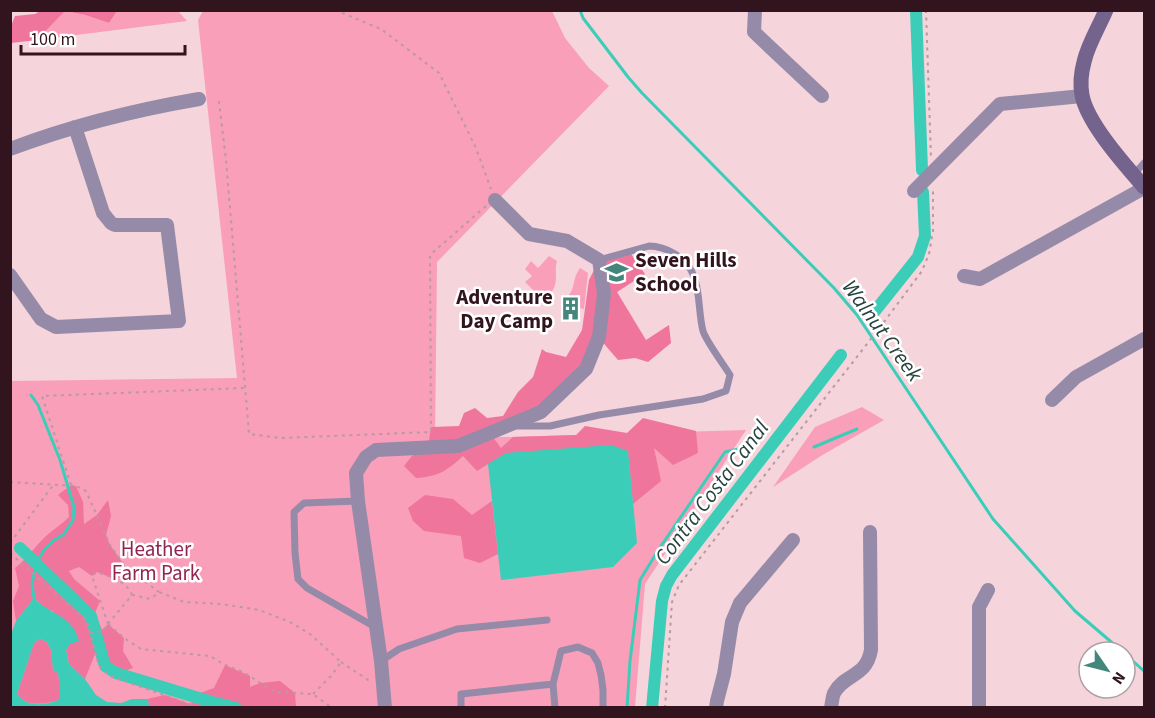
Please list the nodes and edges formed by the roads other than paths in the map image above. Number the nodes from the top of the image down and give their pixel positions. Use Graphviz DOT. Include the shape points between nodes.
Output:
graph roads {
  1 [pos="755,10"];
  2 [pos="1106,10"];
  3 [pos="822,96"];
  4 [pos="1082,96"];
  5 [pos="199,99"];
  6 [pos="78,126"];
  7 [pos="10,149"];
  8 [pos="1144,163"];
  9 [pos="1133,174"];
  10 [pos="918,186"];
  11 [pos="1144,187"];
  12 [pos="495,199"];
  13 [pos="599,260"];
  14 [pos="964,276"];
  15 [pos="13,282"];
  16 [pos="1144,339"];
  17 [pos="1052,400"];
  18 [pos="507,426"];
  19 [pos="358,501"];
  20 [pos="870,532"];
  21 [pos="793,540"];
  22 [pos="988,590"];
  23 [pos="547,620"];
  24 [pos="375,627"];
  25 [pos="381,661"];
  26 [pos="553,684"];
  27 [pos="385,708"];
  28 [pos="461,708"];
  29 [pos="555,708"];
  30 [pos="603,708"];
  31 [pos="716,708"];
  32 [pos="831,708"];
  33 [pos="979,708"];
  1 -- 3 [label="street" via="754,32"];
  2 -- 4 [label="street" via="1084,60"];
  4 -- 9 [label="street" via="1096,127"];
  4 -- 10 [label="street" via="1000,105"];
  5 -- 6 [label="street"];
  6 -- 7 [label="street"];
  6 -- 15 [label="street" via="103,213 111,223 167,225 179,321 56,327 41,319"];
  8 -- 9 [label="lane"];
  9 -- 11 [label="street"];
  11 -- 14 [label="street" via="980,279"];
  12 -- 13 [label="street" via="529,234 567,241"];
  13 -- 18 [label="street" via="604,293 599,337 586,369 540,412"];
  13 -- 18 [label="lane" via="657,246 687,262 698,290 704,333 730,375 726,391 704,399 550,426"];
  16 -- 17 [label="street" via="1076,376"];
  18 -- 19 [label="street" via="458,446 376,450 356,473"];
  19 -- 24 [label="street"];
  19 -- 24 [label="lane" via="304,503 294,512 298,579"];
  20 -- 32 [label="street" via="871,650 861,670 837,689"];
  21 -- 31 [label="street" via="740,603 732,622"];
  22 -- 33 [label="street" via="979,608"];
  23 -- 25 [label="lane" via="457,629 399,649"];
  24 -- 25 [label="street"];
  25 -- 27 [label="street"];
  26 -- 28 [label="lane" via="461,694"];
  26 -- 29 [label="lane"];
  26 -- 30 [label="lane" via="561,651 578,647 592,653 601,675"];
}
